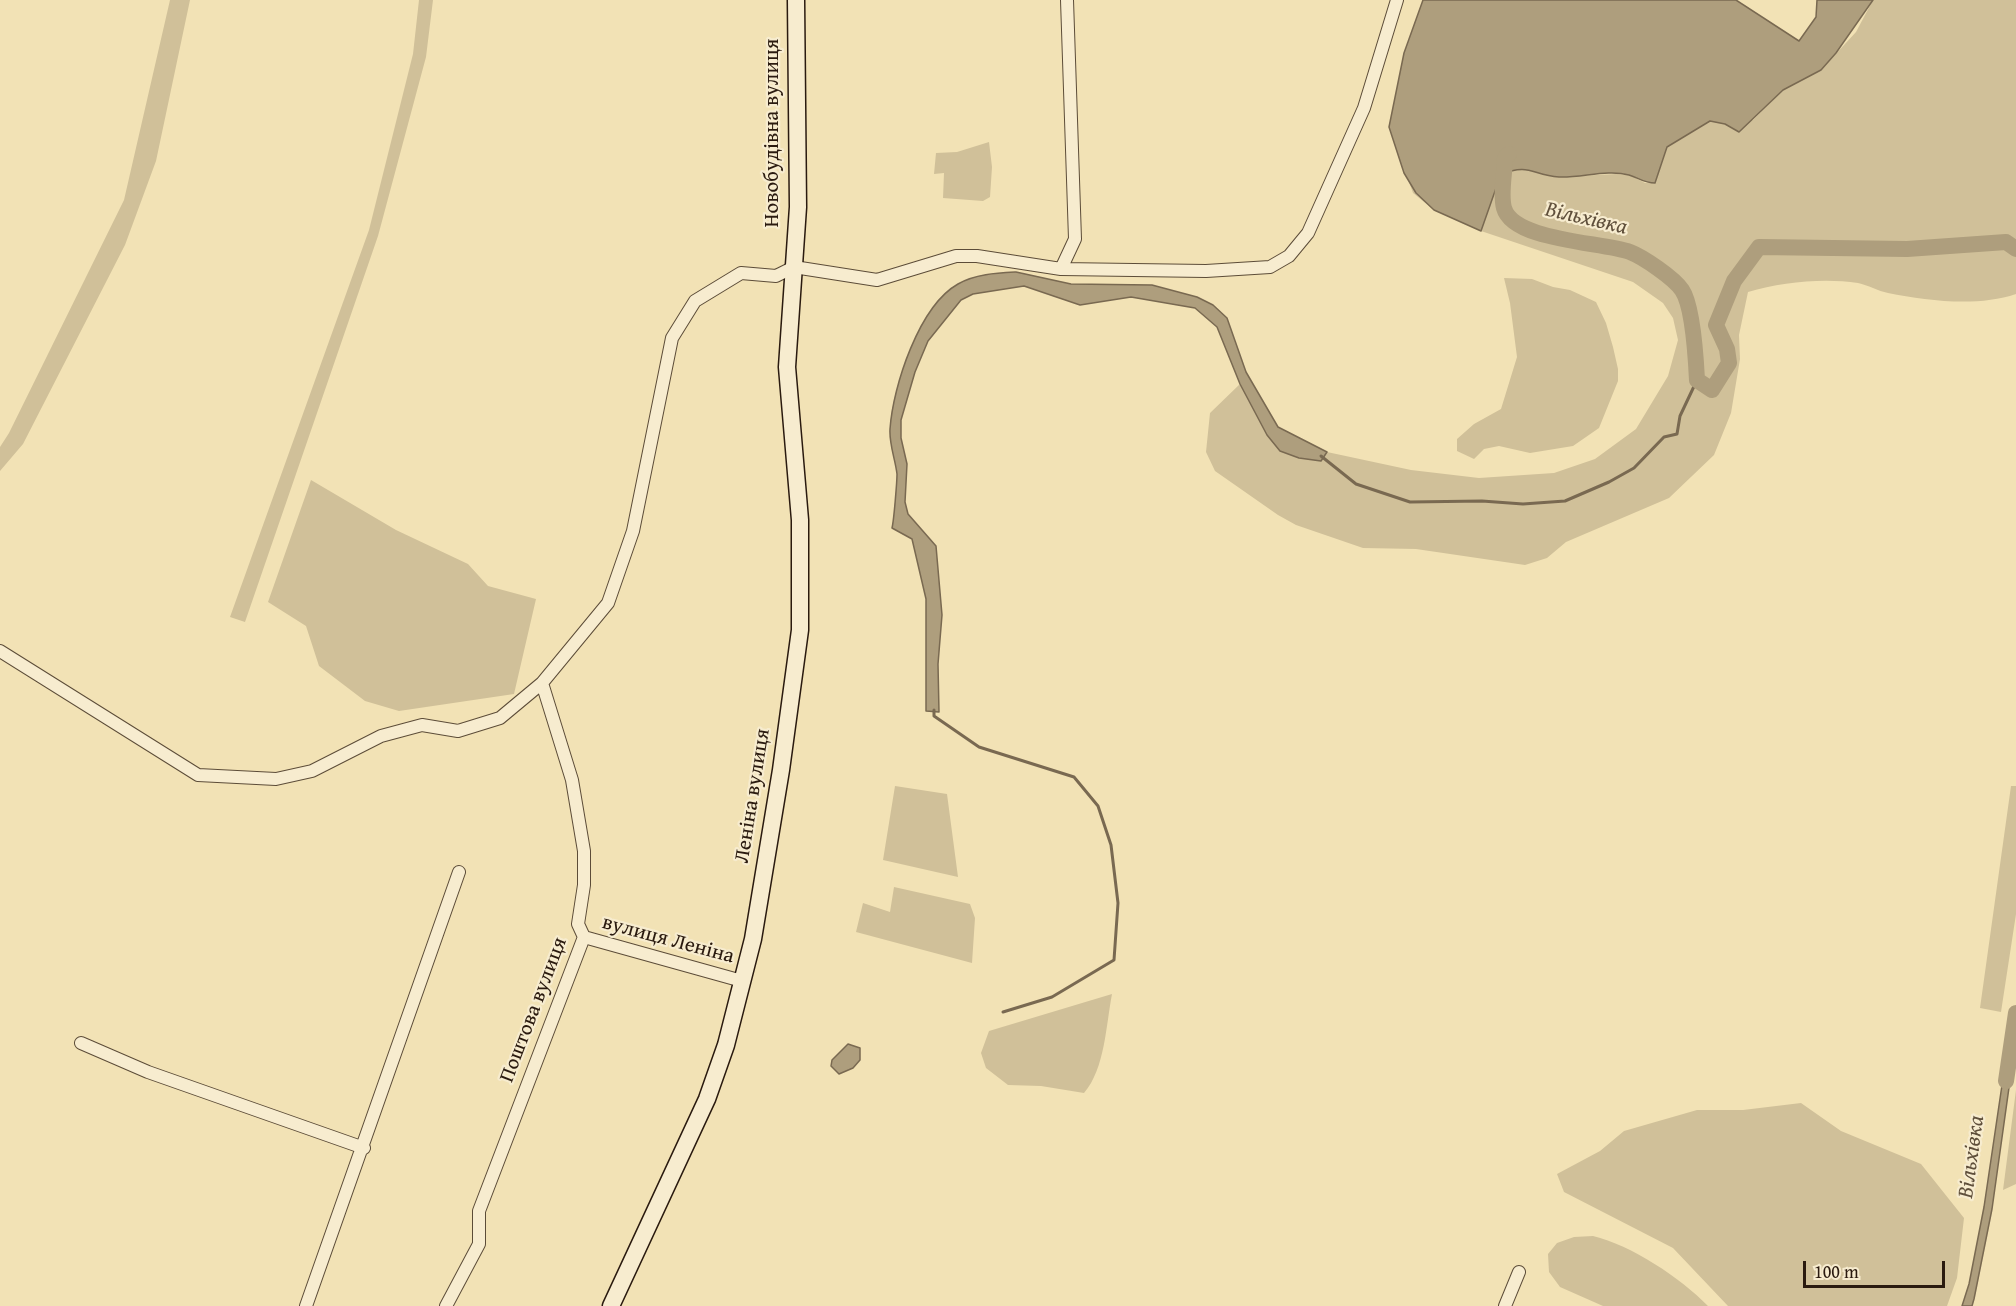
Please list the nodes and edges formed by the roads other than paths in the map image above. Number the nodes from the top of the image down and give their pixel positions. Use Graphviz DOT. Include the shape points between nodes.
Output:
graph roads {
  1 [pos="796,0"];
  2 [pos="1067,0"];
  3 [pos="1397,0"];
  4 [pos="794,267"];
  5 [pos="1061,269"];
  6 [pos="0,651"];
  7 [pos="542,683"];
  8 [pos="459,872"];
  9 [pos="584,937"];
  10 [pos="742,981"];
  11 [pos="81,1042"];
  12 [pos="364,1148"];
  13 [pos="1519,1272"];
  14 [pos="306,1306"];
  15 [pos="446,1306"];
  16 [pos="611,1306"];
  17 [pos="1504,1306"];
  1 -- 4 [label="street, Новобудівна вулиця" via="798,207"];
  2 -- 5 [label="street" via="1075,238"];
  3 -- 5 [label="street" via="1364,108 1308,233 1289,256 1270,267 1206,271"];
  4 -- 5 [label="street" via="877,280 956,256"];
  4 -- 7 [label="street" via="776,276 741,273 695,301 672,338 633,531 608,603"];
  4 -- 10 [label="street, Леніна вулиця" via="788,367 800,520 800,630 753,939"];
  6 -- 7 [label="street" via="198,775 276,779 312,771 381,736 422,725 458,731 500,718"];
  7 -- 9 [label="street, Поштова вулиця" via="572,780 584,850 578,924"];
  8 -- 12 [label="street"];
  9 -- 10 [label="street, вулиця Леніна"];
  9 -- 15 [label="street, Поштова вулиця" via="479,1211 479,1244"];
  10 -- 16 [label="street, Леніна вулиця" via="707,1099"];
  11 -- 12 [label="street" via="148,1072"];
  12 -- 14 [label="street"];
  13 -- 17 [label="street"];
}
